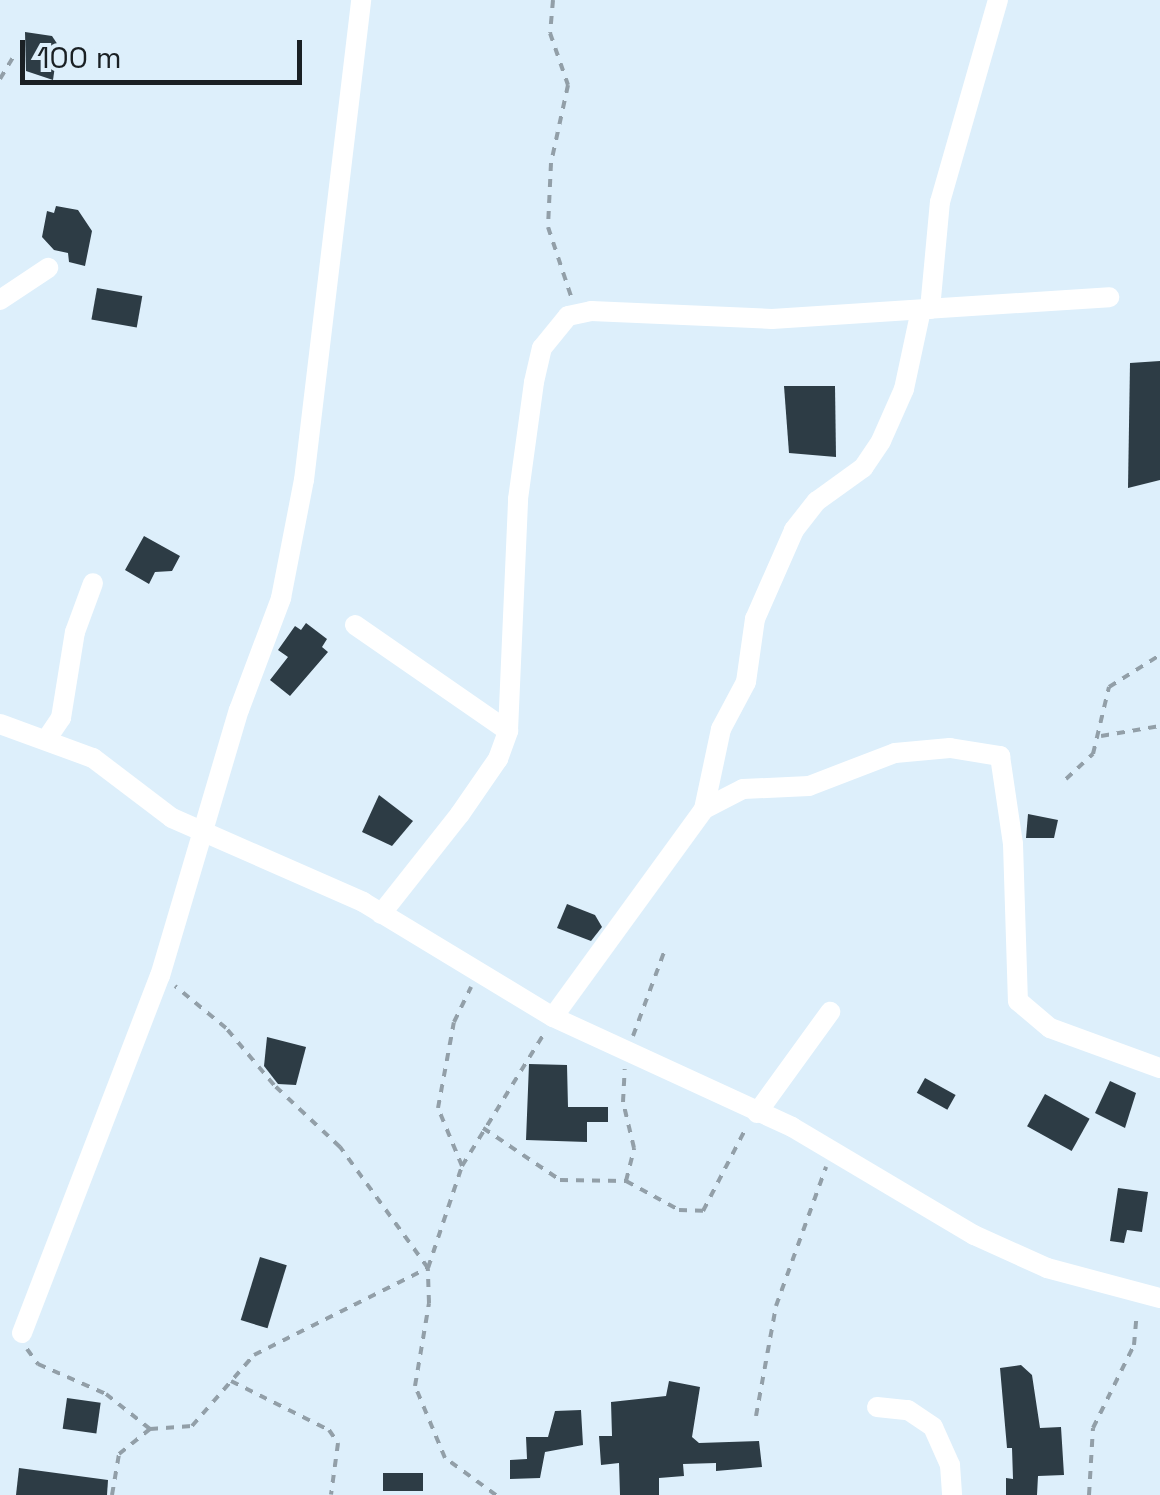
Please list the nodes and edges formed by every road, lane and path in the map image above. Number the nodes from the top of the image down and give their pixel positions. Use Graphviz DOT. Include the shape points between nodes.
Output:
graph roads {
  1 [pos="361,0"];
  2 [pos="553,0"];
  3 [pos="998,0"];
  4 [pos="13,57"];
  5 [pos="0,79"];
  6 [pos="48,268"];
  7 [pos="1110,297"];
  8 [pos="0,300"];
  9 [pos="925,310"];
  10 [pos="568,316"];
  11 [pos="93,583"];
  12 [pos="355,625"];
  13 [pos="1160,656"];
  14 [pos="0,724"];
  15 [pos="1160,726"];
  16 [pos="508,731"];
  17 [pos="1100,737"];
  18 [pos="46,740"];
  19 [pos="1066,779"];
  20 [pos="704,809"];
  21 [pos="205,834"];
  22 [pos="381,914"];
  23 [pos="664,952"];
  24 [pos="479,974"];
  25 [pos="160,976"];
  26 [pos="830,1012"];
  27 [pos="554,1017"];
  28 [pos="628,1052"];
  29 [pos="1160,1068"];
  30 [pos="758,1113"];
  31 [pos="481,1127"];
  32 [pos="834,1150"];
  33 [pos="462,1166"];
  34 [pos="626,1181"];
  35 [pos="428,1268"];
  36 [pos="1150,1296"];
  37 [pos="22,1333"];
  38 [pos="230,1381"];
  39 [pos="878,1407"];
  40 [pos="756,1416"];
  41 [pos="150,1430"];
  42 [pos="112,1495"];
  43 [pos="331,1495"];
  44 [pos="496,1495"];
  45 [pos="952,1495"];
  46 [pos="1089,1495"];
  1 -- 21 [label="street" via="304,480 280,598 239,710"];
  2 -- 10 [label="path" via="550,33 568,85 550,163 548,227 570,284"];
  3 -- 9 [label="street" via="940,202"];
  4 -- 5 [label="path"];
  6 -- 8 [label="street"];
  7 -- 9 [label="street"];
  9 -- 10 [label="street" via="772,319"];
  9 -- 20 [label="street" via="904,389 881,441 863,468 817,501 794,530 756,619 746,682 721,729"];
  10 -- 16 [label="street" via="542,348 534,382 517,518"];
  11 -- 18 [label="street" via="75,632 62,718"];
  12 -- 16 [label="street"];
  13 -- 17 [label="path" via="1109,687"];
  14 -- 18 [label="street"];
  15 -- 17 [label="path"];
  16 -- 22 [label="street" via="498,759 460,814"];
  17 -- 19 [label="path"];
  18 -- 21 [label="street" via="93,758 146,803"];
  20 -- 27 [label="street"];
  20 -- 29 [label="street" via="743,789 809,786 896,753 950,748 1000,756 1013,844 1018,1001 1050,1028"];
  21 -- 22 [label="street"];
  21 -- 25 [label="street"];
  22 -- 24 [label="street"];
  23 -- 28 [label="path"];
  24 -- 27 [label="street"];
  24 -- 33 [label="path" via="454,1022 438,1108"];
  25 -- 35 [label="path" via="226,1028 340,1147"];
  25 -- 37 [label="street"];
  26 -- 30 [label="street"];
  27 -- 28 [label="street"];
  27 -- 31 [label="path"];
  28 -- 30 [label="street"];
  28 -- 34 [label="path" via="622,1088 634,1148"];
  30 -- 32 [label="street"];
  30 -- 34 [label="path" via="703,1212 679,1210"];
  31 -- 33 [label="path"];
  31 -- 34 [label="path" via="560,1180"];
  32 -- 36 [label="street" via="974,1235 1047,1268"];
  32 -- 40 [label="path" via="810,1200 776,1306"];
  33 -- 35 [label="path"];
  35 -- 38 [label="path" via="254,1355"];
  35 -- 44 [label="path" via="416,1396 445,1458"];
  36 -- 46 [label="path" via="1094,1428"];
  37 -- 41 [label="path" via="38,1364 106,1394"];
  38 -- 41 [label="path" via="202,1419"];
  38 -- 43 [label="path" via="336,1437"];
  39 -- 45 [label="street" via="908,1410 933,1427 950,1465"];
  41 -- 42 [label="path" via="120,1454"];
}
